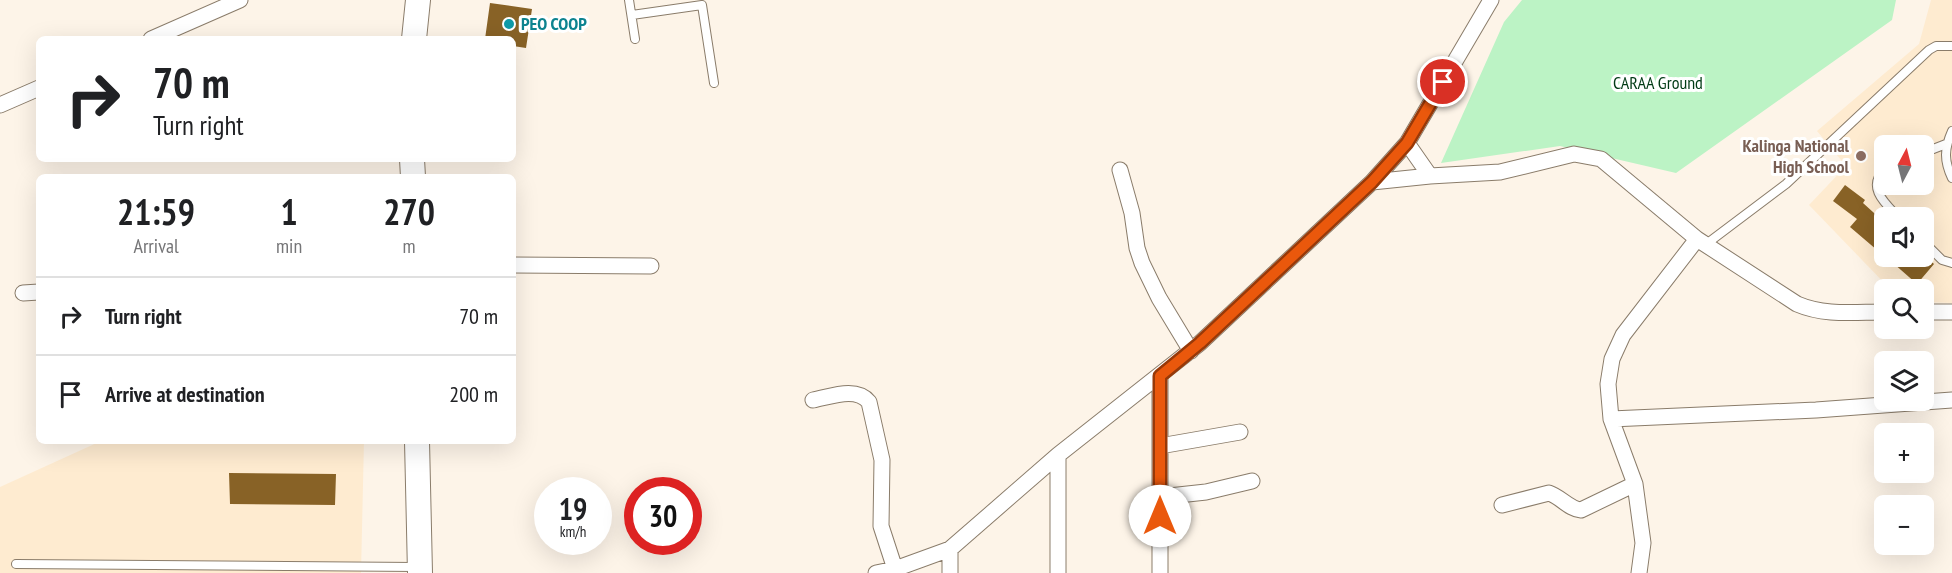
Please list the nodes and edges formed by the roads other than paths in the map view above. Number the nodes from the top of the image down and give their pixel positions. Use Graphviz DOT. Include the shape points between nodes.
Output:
graph roads {
  1 [pos="240,0"];
  2 [pos="418,0"];
  3 [pos="629,0"];
  4 [pos="1491,0"];
  5 [pos="632,15"];
  6 [pos="158,36"];
  7 [pos="414,36"];
  8 [pos="635,39"];
  9 [pos="1952,46"];
  10 [pos="714,83"];
  11 [pos="36,89"];
  12 [pos="0,105"];
  13 [pos="1952,131"];
  14 [pos="1407,143"];
  15 [pos="1946,144"];
  16 [pos="1934,149"];
  17 [pos="1120,170"];
  18 [pos="1430,176"];
  19 [pos="1952,178"];
  20 [pos="1372,182"];
  21 [pos="1879,195"];
  22 [pos="1889,207"];
  23 [pos="1701,242"];
  24 [pos="1934,253"];
  25 [pos="1952,263"];
  26 [pos="516,265"];
  27 [pos="651,266"];
  28 [pos="36,292"];
  29 [pos="23,293"];
  30 [pos="1874,312"];
  31 [pos="1934,312"];
  32 [pos="1952,312"];
  33 [pos="1191,351"];
  34 [pos="1160,376"];
  35 [pos="813,400"];
  36 [pos="1952,400"];
  37 [pos="1611,419"];
  38 [pos="1239,432"];
  39 [pos="417,444"];
  40 [pos="1160,446"];
  41 [pos="1058,455"];
  42 [pos="1252,481"];
  43 [pos="1635,484"];
  44 [pos="1160,497"];
  45 [pos="1502,505"];
  46 [pos="950,549"];
  47 [pos="16,564"];
  48 [pos="895,569"];
  49 [pos="420,570"];
  50 [pos="876,573"];
  51 [pos="950,573"];
  52 [pos="1058,573"];
  53 [pos="1160,573"];
  54 [pos="1639,573"];
  1 -- 6 [label="street"];
  2 -- 7 [label="main road"];
  3 -- 5 [label="lane"];
  4 -- 14 [label="street"];
  5 -- 8 [label="lane"];
  5 -- 10 [label="lane" via="702,4"];
  9 -- 23 [label="lane" via="1929,50 1786,184"];
  11 -- 12 [label="street"];
  13 -- 15 [label="lane"];
  14 -- 18 [label="street"];
  14 -- 20 [label="street"];
  15 -- 16 [label="lane"];
  15 -- 19 [label="lane" via="1945,157"];
  17 -- 33 [label="street" via="1137,248 1149,281"];
  18 -- 20 [label="street"];
  18 -- 23 [label="street" via="1500,172 1574,154 1594,157"];
  20 -- 33 [label="street"];
  21 -- 22 [label="lane"];
  23 -- 30 [label="street" via="1797,304 1826,312"];
  23 -- 37 [label="street" via="1623,335 1612,358 1608,384"];
  24 -- 25 [label="lane"];
  26 -- 27 [label="street"];
  28 -- 29 [label="street"];
  31 -- 32 [label="street"];
  33 -- 34 [label="street"];
  34 -- 40 [label="street"];
  34 -- 41 [label="street"];
  35 -- 48 [label="street" via="852,393 864,396 868,402 882,460 881,526"];
  36 -- 37 [label="street"];
  37 -- 43 [label="street"];
  38 -- 40 [label="street"];
  39 -- 49 [label="main road"];
  40 -- 44 [label="street"];
  41 -- 46 [label="street"];
  41 -- 52 [label="street"];
  42 -- 44 [label="street"];
  43 -- 45 [label="street" via="1581,510 1549,493"];
  43 -- 54 [label="street" via="1643,543"];
  44 -- 53 [label="street"];
  46 -- 48 [label="street"];
  46 -- 51 [label="street"];
  47 -- 49 [label="lane"];
  48 -- 50 [label="street"];
}
